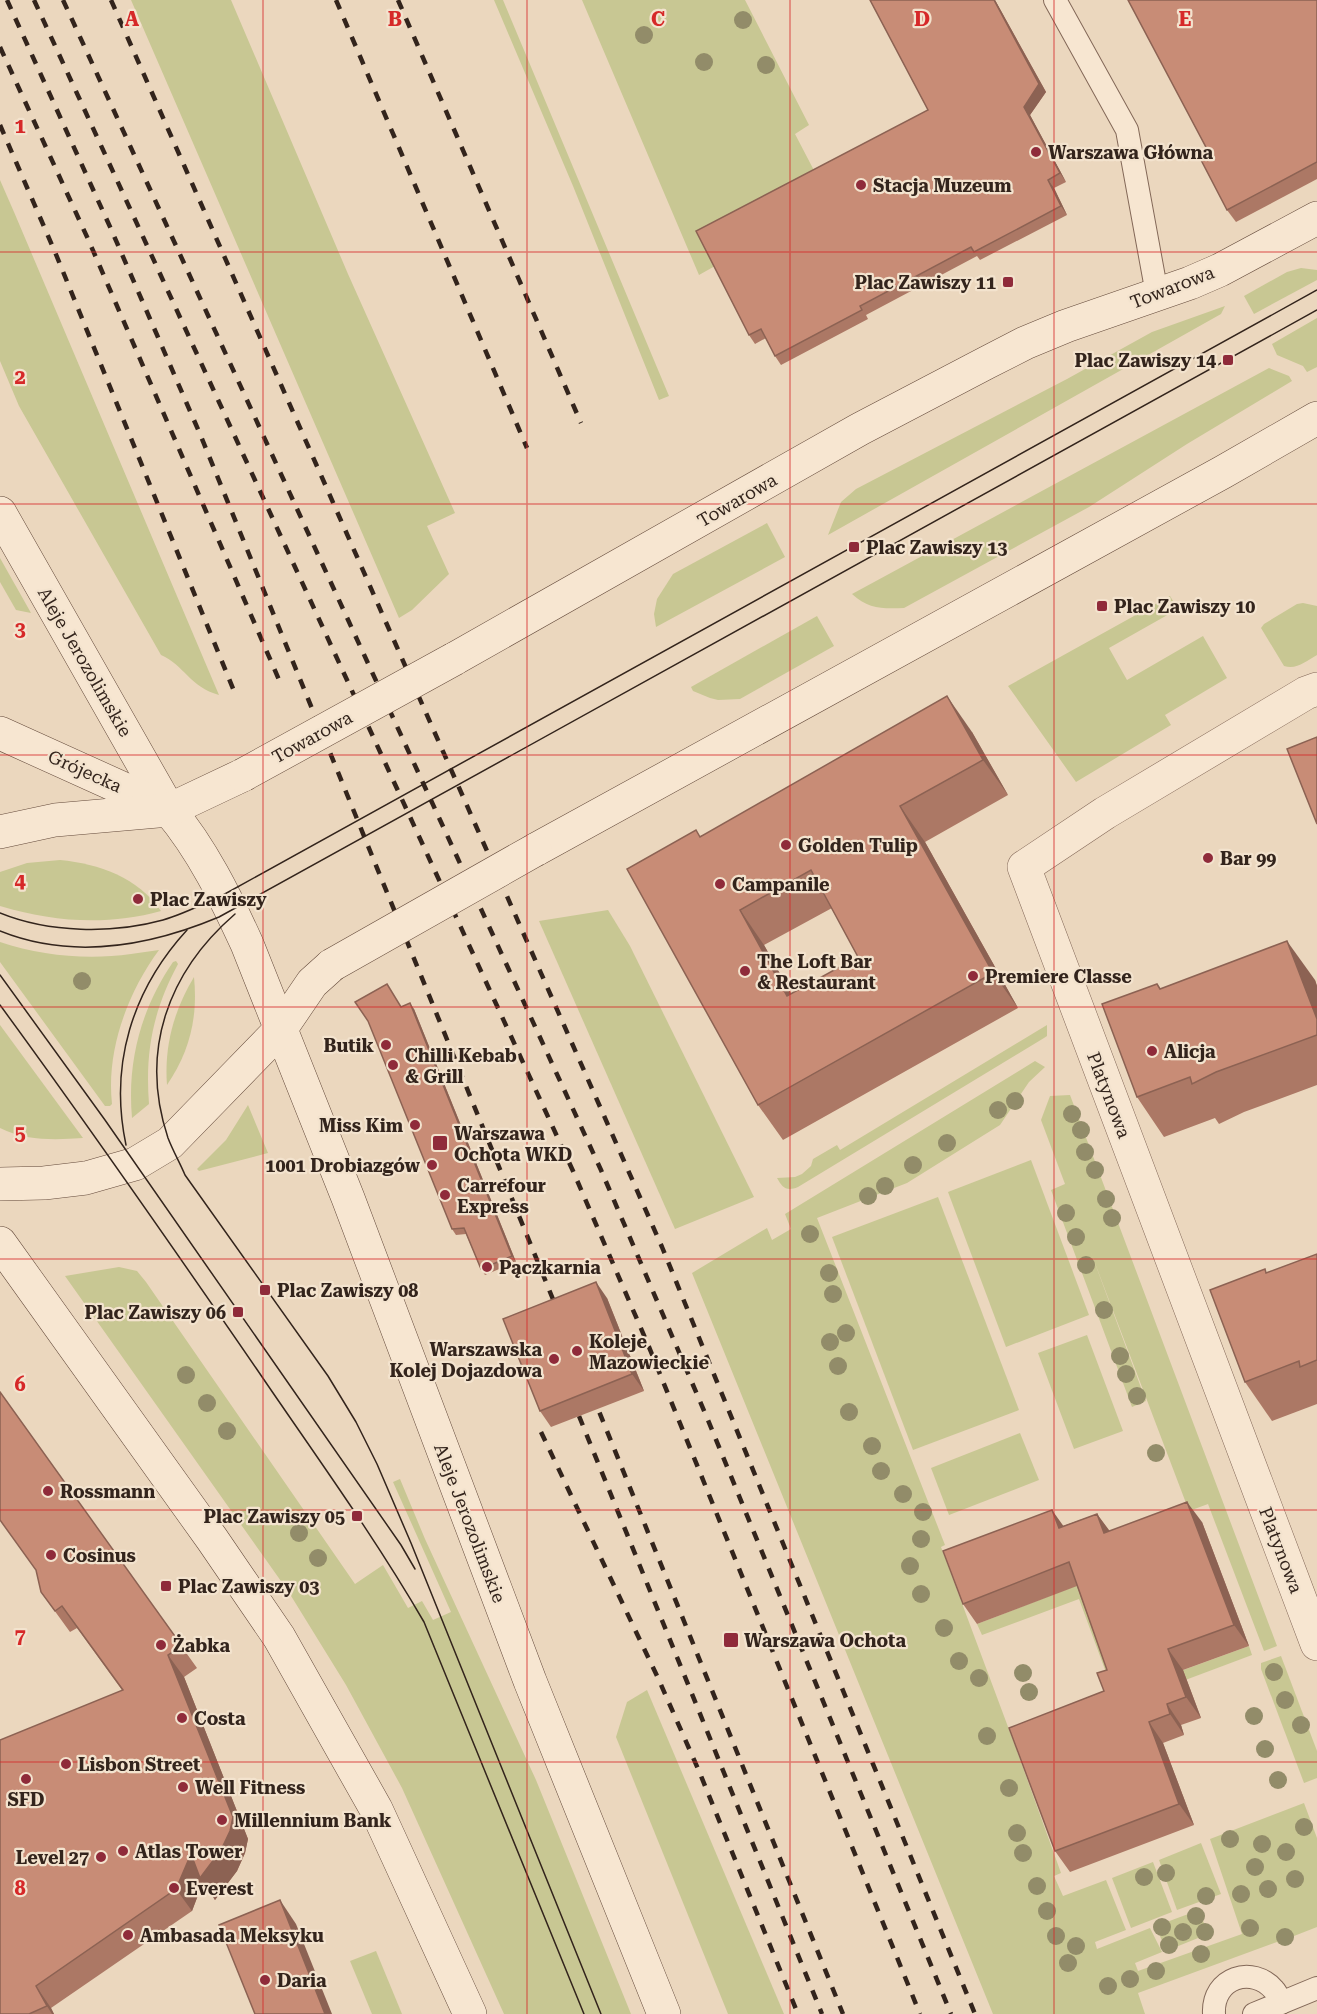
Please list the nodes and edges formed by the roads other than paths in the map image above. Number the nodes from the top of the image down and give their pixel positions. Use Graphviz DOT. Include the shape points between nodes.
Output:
graph roads {
  1 [pos="1055,0"];
  2 [pos="1317,218"];
  3 [pos="1302,236"];
  4 [pos="1157,294"];
  5 [pos="1317,417"];
  6 [pos="0,513"];
  7 [pos="1317,689"];
  8 [pos="0,733"];
  9 [pos="170,810"];
  10 [pos="0,832"];
  11 [pos="280,1030"];
  12 [pos="0,1184"];
  13 [pos="0,1243"];
  14 [pos="1317,1644"];
  15 [pos="1317,1988"];
  16 [pos="1281,2003"];
  17 [pos="470,2014"];
  18 [pos="664,2014"];
  19 [pos="1214,2014"];
  20 [pos="1254,2014"];
  1 -- 4 [label="lane" via="1127,130"];
  2 -- 3 [label="main road, Towarowa"];
  3 -- 4 [label="main road, Towarowa"];
  4 -- 9 [label="main road, Towarowa, bridge" via="1066,326 986,363 860,429 243,775"];
  5 -- 11 [label="main road, bridge" via="332,965 312,983"];
  6 -- 9 [label="main road, Aleje Jerozolimskie"];
  7 -- 14 [label="main road, Platynowa" via="1105,813 1024,867"];
  8 -- 9 [label="main road, Grójecka"];
  9 -- 10 [label="main road" via="55,820"];
  9 -- 11 [label="main road, Aleje Jerozolimskie" via="234,915"];
  11 -- 12 [label="main road" via="180,1136 152,1155 131,1166 86,1178"];
  11 -- 18 [label="main road, Aleje Jerozolimskie" via="348,1198 530,1680"];
  13 -- 17 [label="main road" via="279,1636 376,1809"];
  15 -- 16 [label="lane"];
  16 -- 19 [label="lane" via="1274,1990 1255,1978 1233,1979 1218,1993"];
  16 -- 20 [label="lane"];
}
